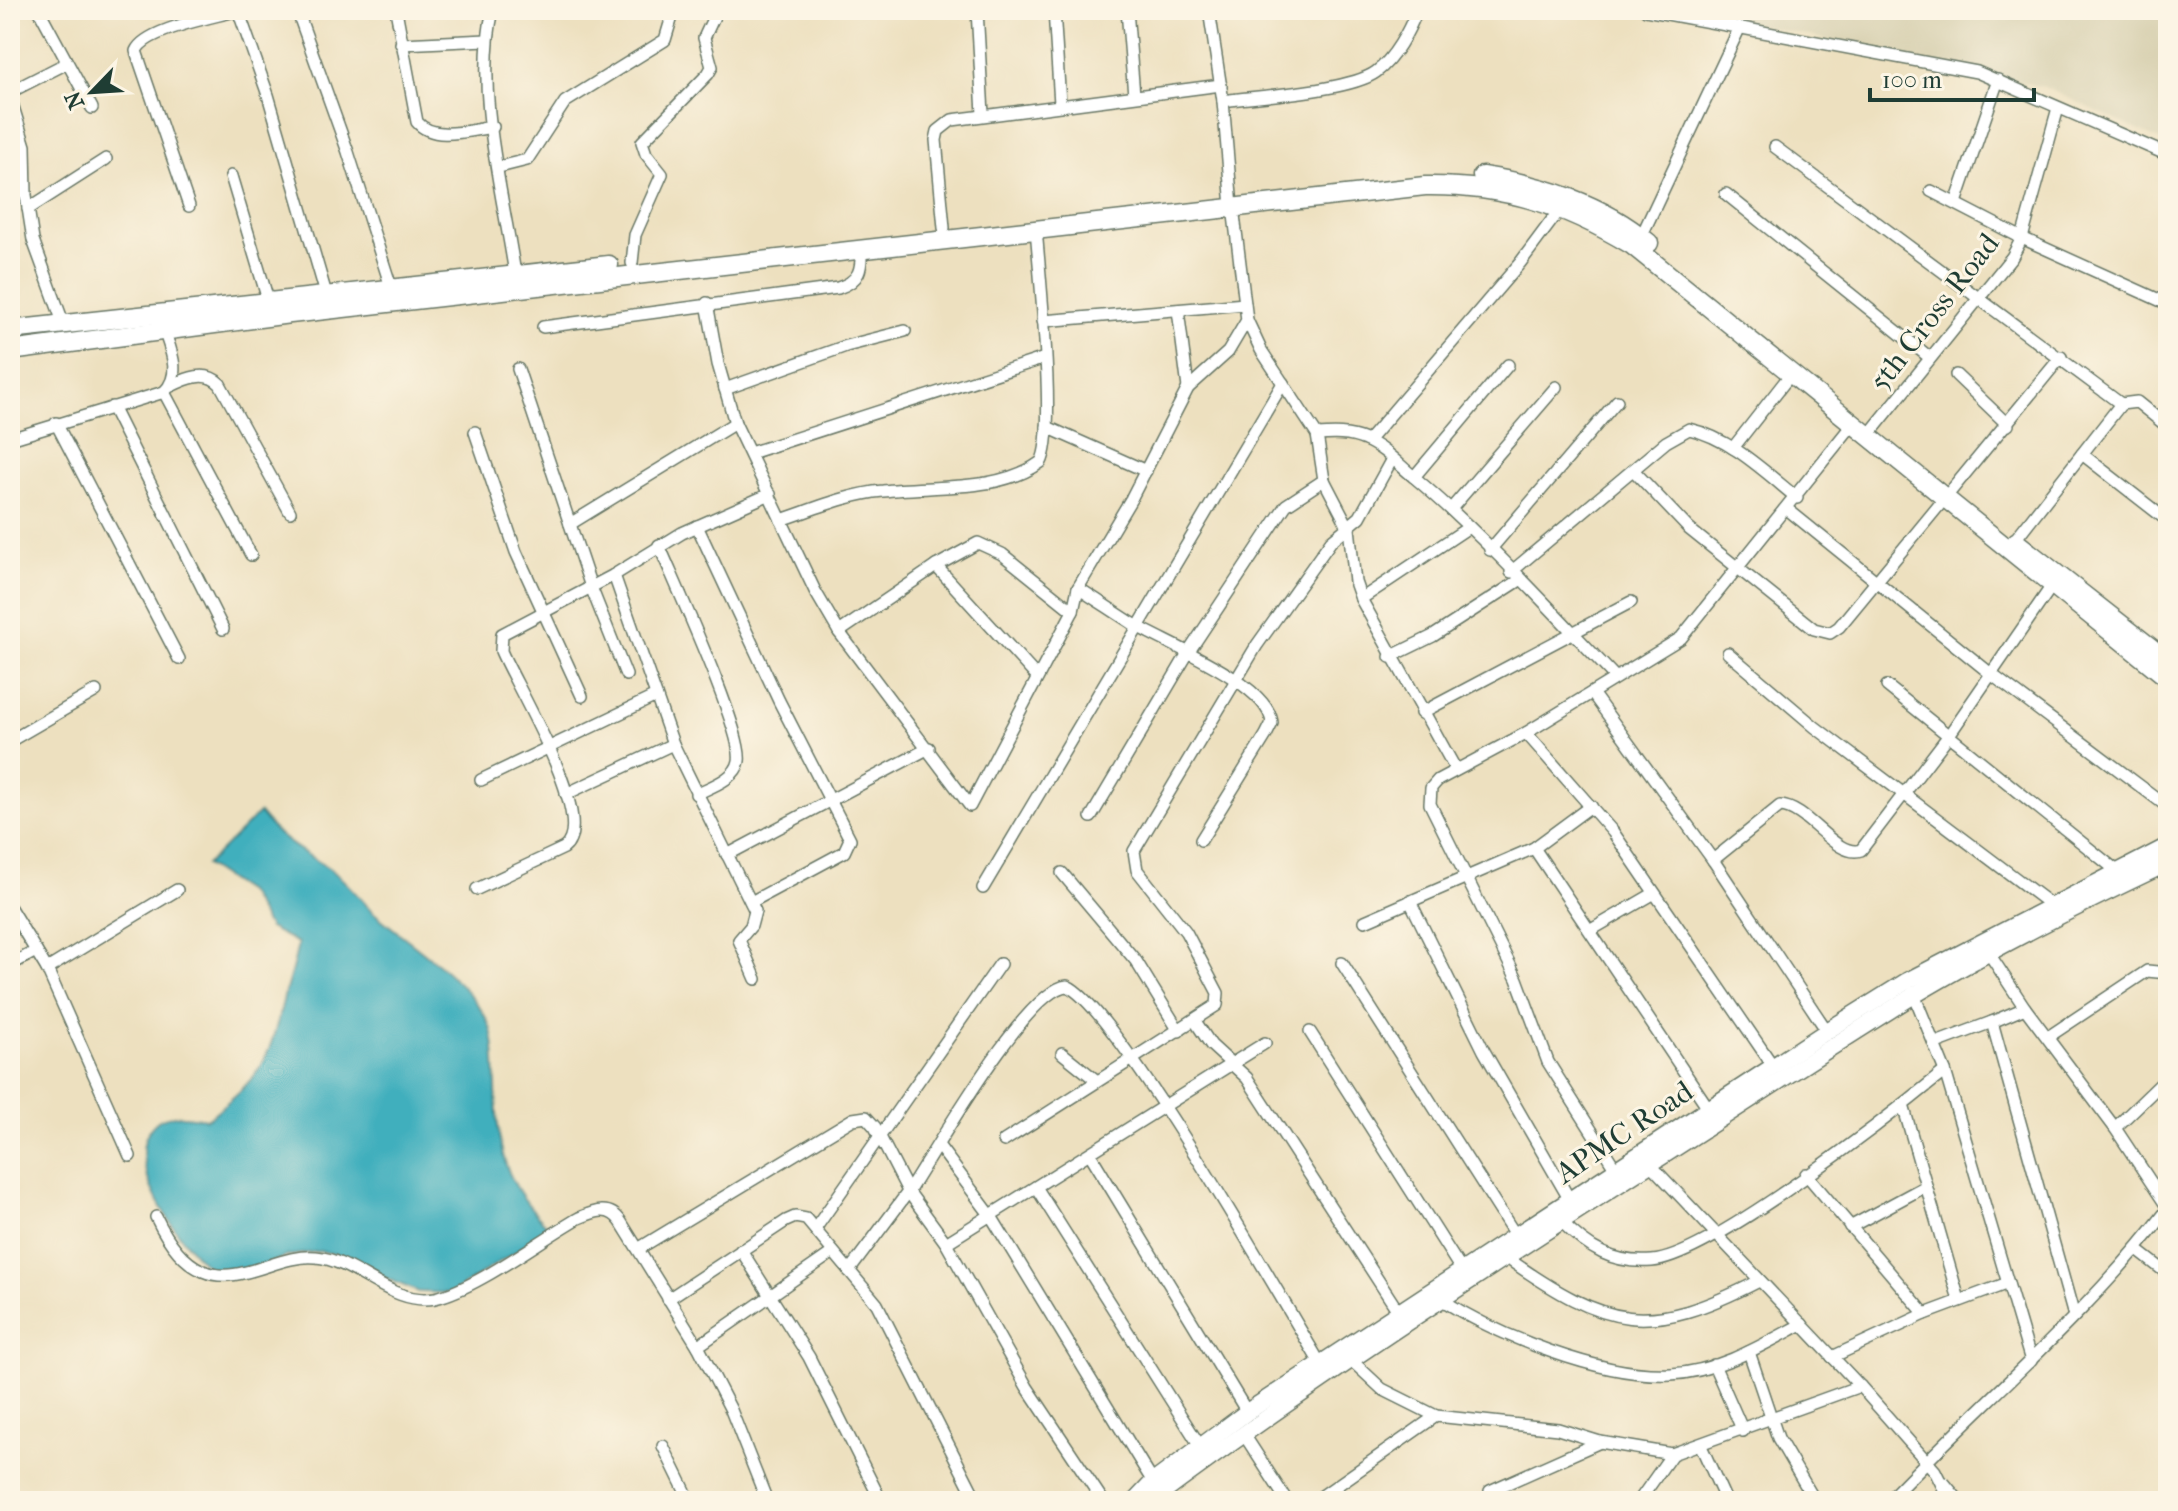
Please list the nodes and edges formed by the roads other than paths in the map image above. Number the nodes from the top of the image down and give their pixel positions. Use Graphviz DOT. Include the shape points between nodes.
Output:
graph roads {
  1 [pos="39,10"];
  2 [pos="238,10"];
  3 [pos="297,10"];
  4 [pos="396,10"];
  5 [pos="493,10"];
  6 [pos="674,10"];
  7 [pos="717,10"];
  8 [pos="977,10"];
  9 [pos="1054,10"];
  10 [pos="1127,10"];
  11 [pos="1209,10"];
  12 [pos="1417,10"];
  13 [pos="1646,10"];
  14 [pos="1739,29"];
  15 [pos="487,40"];
  16 [pos="401,44"];
  17 [pos="67,63"];
  18 [pos="1998,80"];
  19 [pos="1221,85"];
  20 [pos="10,95"];
  21 [pos="1134,95"];
  22 [pos="1223,101"];
  23 [pos="1060,104"];
  24 [pos="92,108"];
  25 [pos="2058,108"];
  26 [pos="983,114"];
  27 [pos="493,127"];
  28 [pos="1775,147"];
  29 [pos="2168,155"];
  30 [pos="106,159"];
  31 [pos="499,167"];
  32 [pos="231,176"];
  33 [pos="1931,191"];
  34 [pos="1726,194"];
  35 [pos="1956,203"];
  36 [pos="1232,204"];
  37 [pos="189,206"];
  38 [pos="1561,208"];
  39 [pos="28,209"];
  40 [pos="944,228"];
  41 [pos="1036,228"];
  42 [pos="1641,237"];
  43 [pos="2022,238"];
  44 [pos="861,248"];
  45 [pos="632,263"];
  46 [pos="515,274"];
  47 [pos="391,287"];
  48 [pos="326,294"];
  49 [pos="1978,296"];
  50 [pos="707,303"];
  51 [pos="1245,304"];
  52 [pos="2168,304"];
  53 [pos="269,308"];
  54 [pos="1178,310"];
  55 [pos="1247,320"];
  56 [pos="1043,321"];
  57 [pos="162,323"];
  58 [pos="64,325"];
  59 [pos="543,327"];
  60 [pos="10,330"];
  61 [pos="905,331"];
  62 [pos="10,351"];
  63 [pos="1929,357"];
  64 [pos="2061,357"];
  65 [pos="1045,358"];
  66 [pos="1508,365"];
  67 [pos="518,369"];
  68 [pos="1790,375"];
  69 [pos="1956,375"];
  70 [pos="1283,383"];
  71 [pos="1556,387"];
  72 [pos="1188,388"];
  73 [pos="168,389"];
  74 [pos="725,389"];
  75 [pos="1617,401"];
  76 [pos="2121,404"];
  77 [pos="112,407"];
  78 [pos="56,423"];
  79 [pos="735,423"];
  80 [pos="1852,425"];
  81 [pos="2008,425"];
  82 [pos="1047,427"];
  83 [pos="2168,427"];
  84 [pos="475,432"];
  85 [pos="1871,433"];
  86 [pos="1317,435"];
  87 [pos="10,439"];
  88 [pos="1368,441"];
  89 [pos="1733,448"];
  90 [pos="750,453"];
  91 [pos="2082,454"];
  92 [pos="1392,459"];
  93 [pos="1146,471"];
  94 [pos="1635,472"];
  95 [pos="1414,477"];
  96 [pos="1324,480"];
  97 [pos="770,494"];
  98 [pos="1948,496"];
  99 [pos="1797,498"];
  100 [pos="1451,509"];
  101 [pos="1787,509"];
  102 [pos="290,512"];
  103 [pos="781,520"];
  104 [pos="2168,521"];
  105 [pos="570,524"];
  106 [pos="697,526"];
  107 [pos="1469,527"];
  108 [pos="1349,528"];
  109 [pos="2014,541"];
  110 [pos="659,545"];
  111 [pos="1490,550"];
  112 [pos="251,555"];
  113 [pos="936,566"];
  114 [pos="1739,569"];
  115 [pos="614,575"];
  116 [pos="1515,576"];
  117 [pos="1877,581"];
  118 [pos="591,587"];
  119 [pos="2051,587"];
  120 [pos="1078,588"];
  121 [pos="1361,599"];
  122 [pos="1631,602"];
  123 [pos="542,611"];
  124 [pos="1073,611"];
  125 [pos="1137,626"];
  126 [pos="223,629"];
  127 [pos="839,632"];
  128 [pos="1572,632"];
  129 [pos="1188,653"];
  130 [pos="1728,653"];
  131 [pos="1390,657"];
  132 [pos="179,659"];
  133 [pos="2168,661"];
  134 [pos="1991,674"];
  135 [pos="626,675"];
  136 [pos="1037,677"];
  137 [pos="1615,677"];
  138 [pos="2168,678"];
  139 [pos="1236,681"];
  140 [pos="1887,686"];
  141 [pos="96,691"];
  142 [pos="1592,693"];
  143 [pos="582,696"];
  144 [pos="656,696"];
  145 [pos="1421,713"];
  146 [pos="1526,733"];
  147 [pos="1949,735"];
  148 [pos="11,737"];
  149 [pos="673,744"];
  150 [pos="549,748"];
  151 [pos="929,748"];
  152 [pos="1456,770"];
  153 [pos="481,780"];
  154 [pos="566,794"];
  155 [pos="696,794"];
  156 [pos="1904,796"];
  157 [pos="831,800"];
  158 [pos="1591,806"];
  159 [pos="2168,807"];
  160 [pos="1091,817"];
  161 [pos="1201,840"];
  162 [pos="2168,846"];
  163 [pos="1534,848"];
  164 [pos="727,855"];
  165 [pos="1713,860"];
  166 [pos="2168,863"];
  167 [pos="2117,871"];
  168 [pos="1062,873"];
  169 [pos="1469,877"];
  170 [pos="983,888"];
  171 [pos="477,889"];
  172 [pos="177,890"];
  173 [pos="1653,894"];
  174 [pos="1410,901"];
  175 [pos="751,902"];
  176 [pos="2051,905"];
  177 [pos="10,908"];
  178 [pos="1365,921"];
  179 [pos="1591,930"];
  180 [pos="1986,949"];
  181 [pos="36,951"];
  182 [pos="1342,963"];
  183 [pos="1000,964"];
  184 [pos="10,965"];
  185 [pos="47,969"];
  186 [pos="2168,973"];
  187 [pos="756,979"];
  188 [pos="1911,988"];
  189 [pos="2025,1008"];
  190 [pos="1195,1021"];
  191 [pos="1992,1022"];
  192 [pos="1179,1031"];
  193 [pos="1827,1031"];
  194 [pos="1310,1032"];
  195 [pos="2048,1037"];
  196 [pos="1265,1043"];
  197 [pos="1936,1043"];
  198 [pos="1062,1053"];
  199 [pos="1133,1060"];
  200 [pos="1233,1066"];
  201 [pos="1773,1066"];
  202 [pos="1945,1071"];
  203 [pos="2168,1077"];
  204 [pos="1097,1081"];
  205 [pos="1903,1105"];
  206 [pos="1163,1107"];
  207 [pos="1709,1109"];
  208 [pos="2115,1128"];
  209 [pos="880,1136"];
  210 [pos="1004,1141"];
  211 [pos="938,1145"];
  212 [pos="1090,1154"];
  213 [pos="130,1156"];
  214 [pos="1646,1160"];
  215 [pos="1617,1171"];
  216 [pos="1806,1174"];
  217 [pos="1926,1186"];
  218 [pos="1036,1187"];
  219 [pos="908,1191"];
  220 [pos="1571,1202"];
  221 [pos="2168,1208"];
  222 [pos="991,1216"];
  223 [pos="156,1217"];
  224 [pos="1561,1221"];
  225 [pos="1850,1227"];
  226 [pos="815,1229"];
  227 [pos="1716,1235"];
  228 [pos="1516,1236"];
  229 [pos="946,1243"];
  230 [pos="638,1249"];
  231 [pos="741,1250"];
  232 [pos="2137,1250"];
  233 [pos="832,1253"];
  234 [pos="1507,1258"];
  235 [pos="849,1271"];
  236 [pos="1462,1271"];
  237 [pos="2168,1274"];
  238 [pos="1759,1281"];
  239 [pos="2008,1283"];
  240 [pos="772,1297"];
  241 [pos="1439,1298"];
  242 [pos="668,1299"];
  243 [pos="1959,1300"];
  244 [pos="1398,1311"];
  245 [pos="1925,1314"];
  246 [pos="2074,1316"];
  247 [pos="1802,1324"];
  248 [pos="698,1346"];
  249 [pos="1749,1352"];
  250 [pos="1832,1357"];
  251 [pos="1351,1360"];
  252 [pos="2031,1361"];
  253 [pos="1320,1363"];
  254 [pos="1714,1365"];
  255 [pos="1860,1386"];
  256 [pos="1247,1412"];
  257 [pos="1436,1416"];
  258 [pos="1771,1419"];
  259 [pos="1743,1431"];
  260 [pos="1243,1433"];
  261 [pos="1600,1442"];
  262 [pos="663,1446"];
  263 [pos="1200,1446"];
  264 [pos="1701,1446"];
  265 [pos="1672,1454"];
  266 [pos="1925,1462"];
  267 [pos="1940,1479"];
  268 [pos="1153,1482"];
  269 [pos="1490,1491"];
  270 [pos="690,1501"];
  271 [pos="766,1501"];
  272 [pos="881,1501"];
  273 [pos="977,1501"];
  274 [pos="1103,1501"];
  275 [pos="1135,1501"];
  276 [pos="1152,1501"];
  277 [pos="1287,1501"];
  278 [pos="1315,1501"];
  279 [pos="1639,1501"];
  280 [pos="1726,1501"];
  281 [pos="1815,1501"];
  282 [pos="1888,1501"];
  283 [pos="1945,1501"];
  284 [pos="1959,1501"];
  1 -- 17 [label="street"];
  2 -- 37 [label="street" via="152,35 136,51"];
  2 -- 48 [label="street"];
  3 -- 47 [label="street"];
  4 -- 16 [label="street"];
  5 -- 15 [label="street"];
  6 -- 31 [label="street" via="665,40 565,102 527,160"];
  7 -- 45 [label="street" via="704,38 712,67 642,142 662,174 635,235"];
  8 -- 26 [label="street"];
  9 -- 23 [label="street"];
  10 -- 21 [label="street"];
  11 -- 19 [label="street"];
  12 -- 22 [label="street" via="1387,60 1368,77"];
  13 -- 14 [label="street"];
  14 -- 18 [label="street" via="1917,58"];
  14 -- 42 [label="street"];
  15 -- 16 [label="street"];
  15 -- 27 [label="street"];
  16 -- 27 [label="street" via="422,129 444,133"];
  17 -- 20 [label="street"];
  17 -- 24 [label="street"];
  18 -- 25 [label="street"];
  18 -- 35 [label="street"];
  19 -- 21 [label="street"];
  19 -- 22 [label="street"];
  20 -- 39 [label="street" via="25,146"];
  21 -- 23 [label="street"];
  22 -- 36 [label="street"];
  23 -- 26 [label="street"];
  25 -- 29 [label="street"];
  25 -- 43 [label="street"];
  26 -- 40 [label="street" via="952,120 938,131"];
  27 -- 31 [label="street"];
  28 -- 49 [label="street"];
  30 -- 39 [label="street"];
  31 -- 46 [label="street"];
  32 -- 53 [label="street"];
  33 -- 35 [label="street"];
  34 -- 63 [label="street"];
  35 -- 43 [label="street"];
  36 -- 38 [label="main road" via="1450,186 1482,187"];
  36 -- 40 [label="main road"];
  36 -- 41 [label="main road"];
  36 -- 42 [label="main road" via="1422,174 1475,175 1569,197"];
  36 -- 51 [label="street"];
  38 -- 68 [label="main road" via="1632,245"];
  38 -- 88 [label="street"];
  39 -- 58 [label="street" via="42,269"];
  40 -- 45 [label="main road"];
  41 -- 44 [label="main road"];
  41 -- 56 [label="street"];
  42 -- 85 [label="main road"];
  43 -- 49 [label="street, 5th Cross Road"];
  43 -- 52 [label="street, 5th Cross Road"];
  44 -- 50 [label="street" via="862,267 846,285"];
  44 -- 53 [label="main road"];
  45 -- 46 [label="main road"];
  46 -- 47 [label="main road"];
  47 -- 48 [label="main road"];
  48 -- 53 [label="main road"];
  49 -- 63 [label="street, 5th Cross Road"];
  49 -- 64 [label="street"];
  50 -- 59 [label="street"];
  50 -- 74 [label="street"];
  51 -- 54 [label="street"];
  51 -- 55 [label="street"];
  53 -- 57 [label="main road"];
  54 -- 56 [label="street"];
  54 -- 72 [label="street"];
  55 -- 70 [label="street"];
  55 -- 72 [label="street" via="1228,352"];
  56 -- 65 [label="street"];
  57 -- 58 [label="main road"];
  57 -- 62 [label="main road"];
  57 -- 73 [label="street" via="174,362"];
  58 -- 60 [label="main road"];
  61 -- 74 [label="street"];
  63 -- 85 [label="street, 5th Cross Road"];
  64 -- 76 [label="street"];
  64 -- 81 [label="street"];
  65 -- 82 [label="street"];
  65 -- 90 [label="street"];
  66 -- 95 [label="street"];
  67 -- 105 [label="street"];
  68 -- 80 [label="main road"];
  68 -- 89 [label="street"];
  69 -- 81 [label="street"];
  70 -- 86 [label="street"];
  70 -- 125 [label="street"];
  71 -- 100 [label="street"];
  72 -- 93 [label="street"];
  73 -- 77 [label="street"];
  73 -- 102 [label="street" via="192,377 206,376 220,384"];
  73 -- 112 [label="street"];
  74 -- 79 [label="street"];
  75 -- 111 [label="street"];
  76 -- 83 [label="street" via="2137,402"];
  76 -- 91 [label="street"];
  77 -- 78 [label="street"];
  77 -- 126 [label="street"];
  78 -- 87 [label="street"];
  78 -- 132 [label="street"];
  79 -- 90 [label="street"];
  79 -- 105 [label="street"];
  80 -- 85 [label="main road"];
  80 -- 99 [label="street"];
  81 -- 98 [label="street"];
  82 -- 93 [label="street"];
  82 -- 103 [label="street" via="1041,462 1019,473 952,489 882,491"];
  84 -- 123 [label="street"];
  85 -- 98 [label="main road"];
  86 -- 88 [label="street"];
  86 -- 96 [label="street"];
  88 -- 92 [label="street"];
  89 -- 94 [label="street" via="1689,429 1666,442"];
  89 -- 99 [label="street"];
  90 -- 97 [label="street"];
  91 -- 104 [label="street"];
  91 -- 109 [label="street"];
  92 -- 95 [label="street"];
  92 -- 108 [label="street"];
  93 -- 120 [label="street"];
  94 -- 114 [label="street" via="1689,529"];
  94 -- 116 [label="street"];
  95 -- 100 [label="street"];
  96 -- 108 [label="street"];
  96 -- 129 [label="street" via="1286,505"];
  97 -- 103 [label="street"];
  97 -- 106 [label="street"];
  98 -- 109 [label="main road"];
  98 -- 117 [label="street"];
  98 -- 119 [label="main road"];
  99 -- 101 [label="street"];
  100 -- 107 [label="street"];
  101 -- 114 [label="street"];
  101 -- 117 [label="street"];
  103 -- 127 [label="street"];
  105 -- 118 [label="street"];
  106 -- 110 [label="street"];
  106 -- 157 [label="street"];
  107 -- 111 [label="street"];
  107 -- 121 [label="street"];
  108 -- 121 [label="street"];
  108 -- 139 [label="street" via="1301,578"];
  109 -- 133 [label="main road"];
  110 -- 115 [label="street"];
  110 -- 155 [label="street" via="738,747 739,761 731,776"];
  111 -- 116 [label="street"];
  113 -- 124 [label="street" via="969,545 989,546"];
  113 -- 127 [label="street"];
  113 -- 136 [label="street"];
  114 -- 117 [label="street" via="1822,633 1839,627"];
  114 -- 137 [label="street" via="1681,638"];
  115 -- 118 [label="street"];
  115 -- 144 [label="street"];
  116 -- 128 [label="street"];
  116 -- 131 [label="street" via="1433,636"];
  117 -- 134 [label="street"];
  118 -- 123 [label="street"];
  118 -- 135 [label="street"];
  119 -- 134 [label="street"];
  119 -- 138 [label="main road"];
  120 -- 124 [label="street"];
  120 -- 125 [label="street"];
  121 -- 131 [label="street"];
  122 -- 128 [label="street"];
  123 -- 143 [label="street"];
  123 -- 150 [label="street" via="507,629 500,643"];
  124 -- 136 [label="street"];
  125 -- 129 [label="street"];
  125 -- 170 [label="street"];
  127 -- 151 [label="street"];
  128 -- 137 [label="street"];
  128 -- 145 [label="street"];
  129 -- 139 [label="street"];
  129 -- 160 [label="street"];
  130 -- 156 [label="street"];
  131 -- 145 [label="street"];
  134 -- 147 [label="street"];
  134 -- 159 [label="street"];
  136 -- 151 [label="street" via="970,806"];
  137 -- 142 [label="street"];
  139 -- 161 [label="street" via="1263,702 1272,723"];
  139 -- 190 [label="street" via="1133,858 1141,876 1180,922 1218,993 1217,1005"];
  140 -- 147 [label="street"];
  141 -- 148 [label="street"];
  142 -- 146 [label="street"];
  142 -- 165 [label="street"];
  144 -- 149 [label="street"];
  144 -- 150 [label="street"];
  145 -- 152 [label="street"];
  146 -- 152 [label="street"];
  146 -- 158 [label="street"];
  147 -- 156 [label="street"];
  147 -- 167 [label="street"];
  149 -- 154 [label="street"];
  149 -- 155 [label="street"];
  150 -- 153 [label="street"];
  150 -- 154 [label="street"];
  151 -- 157 [label="street"];
  152 -- 169 [label="street" via="1438,780 1429,795"];
  154 -- 171 [label="street" via="574,832 569,844"];
  155 -- 164 [label="street"];
  156 -- 165 [label="street" via="1857,852 1848,851 1795,810 1780,806"];
  156 -- 176 [label="street"];
  157 -- 164 [label="street"];
  157 -- 175 [label="street" via="850,847"];
  158 -- 163 [label="street"];
  158 -- 173 [label="street"];
  162 -- 167 [label="street, APMC Road"];
  163 -- 169 [label="street"];
  163 -- 179 [label="street"];
  164 -- 175 [label="street"];
  165 -- 193 [label="street"];
  166 -- 180 [label="street, APMC Road"];
  167 -- 176 [label="street, APMC Road"];
  168 -- 192 [label="street" via="1136,961"];
  169 -- 174 [label="street"];
  169 -- 215 [label="street" via="1517,979 1548,1062"];
  172 -- 185 [label="street"];
  173 -- 179 [label="street"];
  173 -- 201 [label="street"];
  174 -- 178 [label="street"];
  174 -- 220 [label="street" via="1484,1051"];
  175 -- 187 [label="street" via="755,918 739,940"];
  176 -- 180 [label="street, APMC Road"];
  177 -- 181 [label="street"];
  179 -- 207 [label="street"];
  180 -- 188 [label="street, APMC Road"];
  180 -- 189 [label="street"];
  181 -- 184 [label="street"];
  181 -- 185 [label="street"];
  182 -- 228 [label="street"];
  183 -- 209 [label="street"];
  185 -- 213 [label="street"];
  186 -- 195 [label="street" via="2147,971"];
  188 -- 193 [label="street, APMC Road"];
  188 -- 197 [label="street"];
  188 -- 214 [label="street, APMC Road"];
  189 -- 191 [label="street"];
  189 -- 195 [label="street"];
  190 -- 192 [label="street"];
  190 -- 200 [label="street"];
  191 -- 197 [label="street"];
  191 -- 246 [label="street"];
  192 -- 199 [label="street"];
  193 -- 201 [label="street, APMC Road"];
  194 -- 236 [label="street"];
  195 -- 208 [label="street"];
  196 -- 200 [label="street"];
  197 -- 202 [label="street"];
  198 -- 204 [label="street"];
  199 -- 204 [label="street"];
  199 -- 206 [label="street"];
  199 -- 211 [label="street" via="1074,989 1056,987 1018,1025"];
  200 -- 206 [label="street"];
  200 -- 244 [label="street" via="1247,1078"];
  201 -- 207 [label="street, APMC Road"];
  202 -- 205 [label="street"];
  202 -- 239 [label="street"];
  203 -- 208 [label="street"];
  204 -- 210 [label="street"];
  205 -- 216 [label="street"];
  205 -- 217 [label="street"];
  206 -- 212 [label="street"];
  206 -- 253 [label="street"];
  207 -- 214 [label="street, APMC Road"];
  208 -- 221 [label="street"];
  209 -- 219 [label="street"];
  209 -- 226 [label="street"];
  209 -- 230 [label="street" via="866,1117 853,1119"];
  211 -- 219 [label="street"];
  211 -- 222 [label="street"];
  212 -- 218 [label="street"];
  212 -- 256 [label="street"];
  214 -- 215 [label="street, APMC Road"];
  214 -- 224 [label="street, APMC Road"];
  214 -- 227 [label="street"];
  215 -- 220 [label="street, APMC Road"];
  216 -- 225 [label="street"];
  216 -- 227 [label="street"];
  217 -- 225 [label="street"];
  217 -- 243 [label="street"];
  218 -- 222 [label="street"];
  218 -- 263 [label="street"];
  219 -- 229 [label="street"];
  219 -- 235 [label="street"];
  220 -- 228 [label="street, APMC Road"];
  221 -- 232 [label="street"];
  222 -- 229 [label="street"];
  222 -- 268 [label="street"];
  223 -- 230 [label="street" via="168,1241 202,1271 235,1274 318,1257 395,1292 427,1299 452,1293 598,1210 617,1215"];
  224 -- 227 [label="street" via="1595,1251 1620,1259 1670,1258"];
  224 -- 234 [label="street, APMC Road"];
  225 -- 245 [label="street"];
  226 -- 231 [label="street" via="795,1217"];
  226 -- 233 [label="street"];
  227 -- 238 [label="street"];
  228 -- 236 [label="street, APMC Road"];
  229 -- 274 [label="street" via="1027,1387"];
  230 -- 242 [label="street"];
  231 -- 240 [label="street"];
  231 -- 242 [label="street"];
  232 -- 237 [label="street"];
  232 -- 246 [label="street"];
  233 -- 235 [label="street"];
  233 -- 240 [label="street"];
  234 -- 238 [label="street" via="1583,1304 1633,1319 1686,1314"];
  234 -- 241 [label="street, APMC Road"];
  235 -- 273 [label="street" via="896,1335"];
  236 -- 244 [label="street, APMC Road"];
  238 -- 247 [label="street"];
  239 -- 243 [label="street"];
  239 -- 252 [label="street"];
  240 -- 248 [label="street"];
  240 -- 272 [label="street" via="809,1357"];
  241 -- 251 [label="street, APMC Road"];
  241 -- 254 [label="street" via="1468,1317 1612,1367 1669,1374"];
  242 -- 248 [label="street"];
  243 -- 245 [label="street"];
  244 -- 253 [label="street, APMC Road"];
  245 -- 250 [label="street"];
  246 -- 252 [label="street"];
  247 -- 249 [label="street"];
  247 -- 250 [label="street"];
  248 -- 271 [label="street" via="731,1410"];
  249 -- 254 [label="street"];
  249 -- 258 [label="street"];
  250 -- 255 [label="street"];
  251 -- 257 [label="street" via="1382,1389"];
  251 -- 260 [label="street, APMC Road"];
  252 -- 266 [label="street"];
  253 -- 256 [label="street, APMC Road"];
  254 -- 259 [label="street"];
  255 -- 258 [label="street"];
  255 -- 266 [label="street"];
  256 -- 263 [label="street, APMC Road"];
  257 -- 261 [label="street" via="1558,1429"];
  257 -- 278 [label="street"];
  258 -- 259 [label="street"];
  258 -- 281 [label="street"];
  259 -- 264 [label="street"];
  260 -- 276 [label="street, APMC Road"];
  260 -- 277 [label="street"];
  261 -- 265 [label="street"];
  261 -- 269 [label="street"];
  262 -- 270 [label="street"];
  263 -- 268 [label="street, APMC Road"];
  264 -- 265 [label="street"];
  264 -- 280 [label="street"];
  265 -- 279 [label="street"];
  266 -- 267 [label="street"];
  266 -- 282 [label="street"];
  267 -- 283 [label="street"];
  267 -- 284 [label="street"];
  268 -- 275 [label="street, APMC Road"];
}
